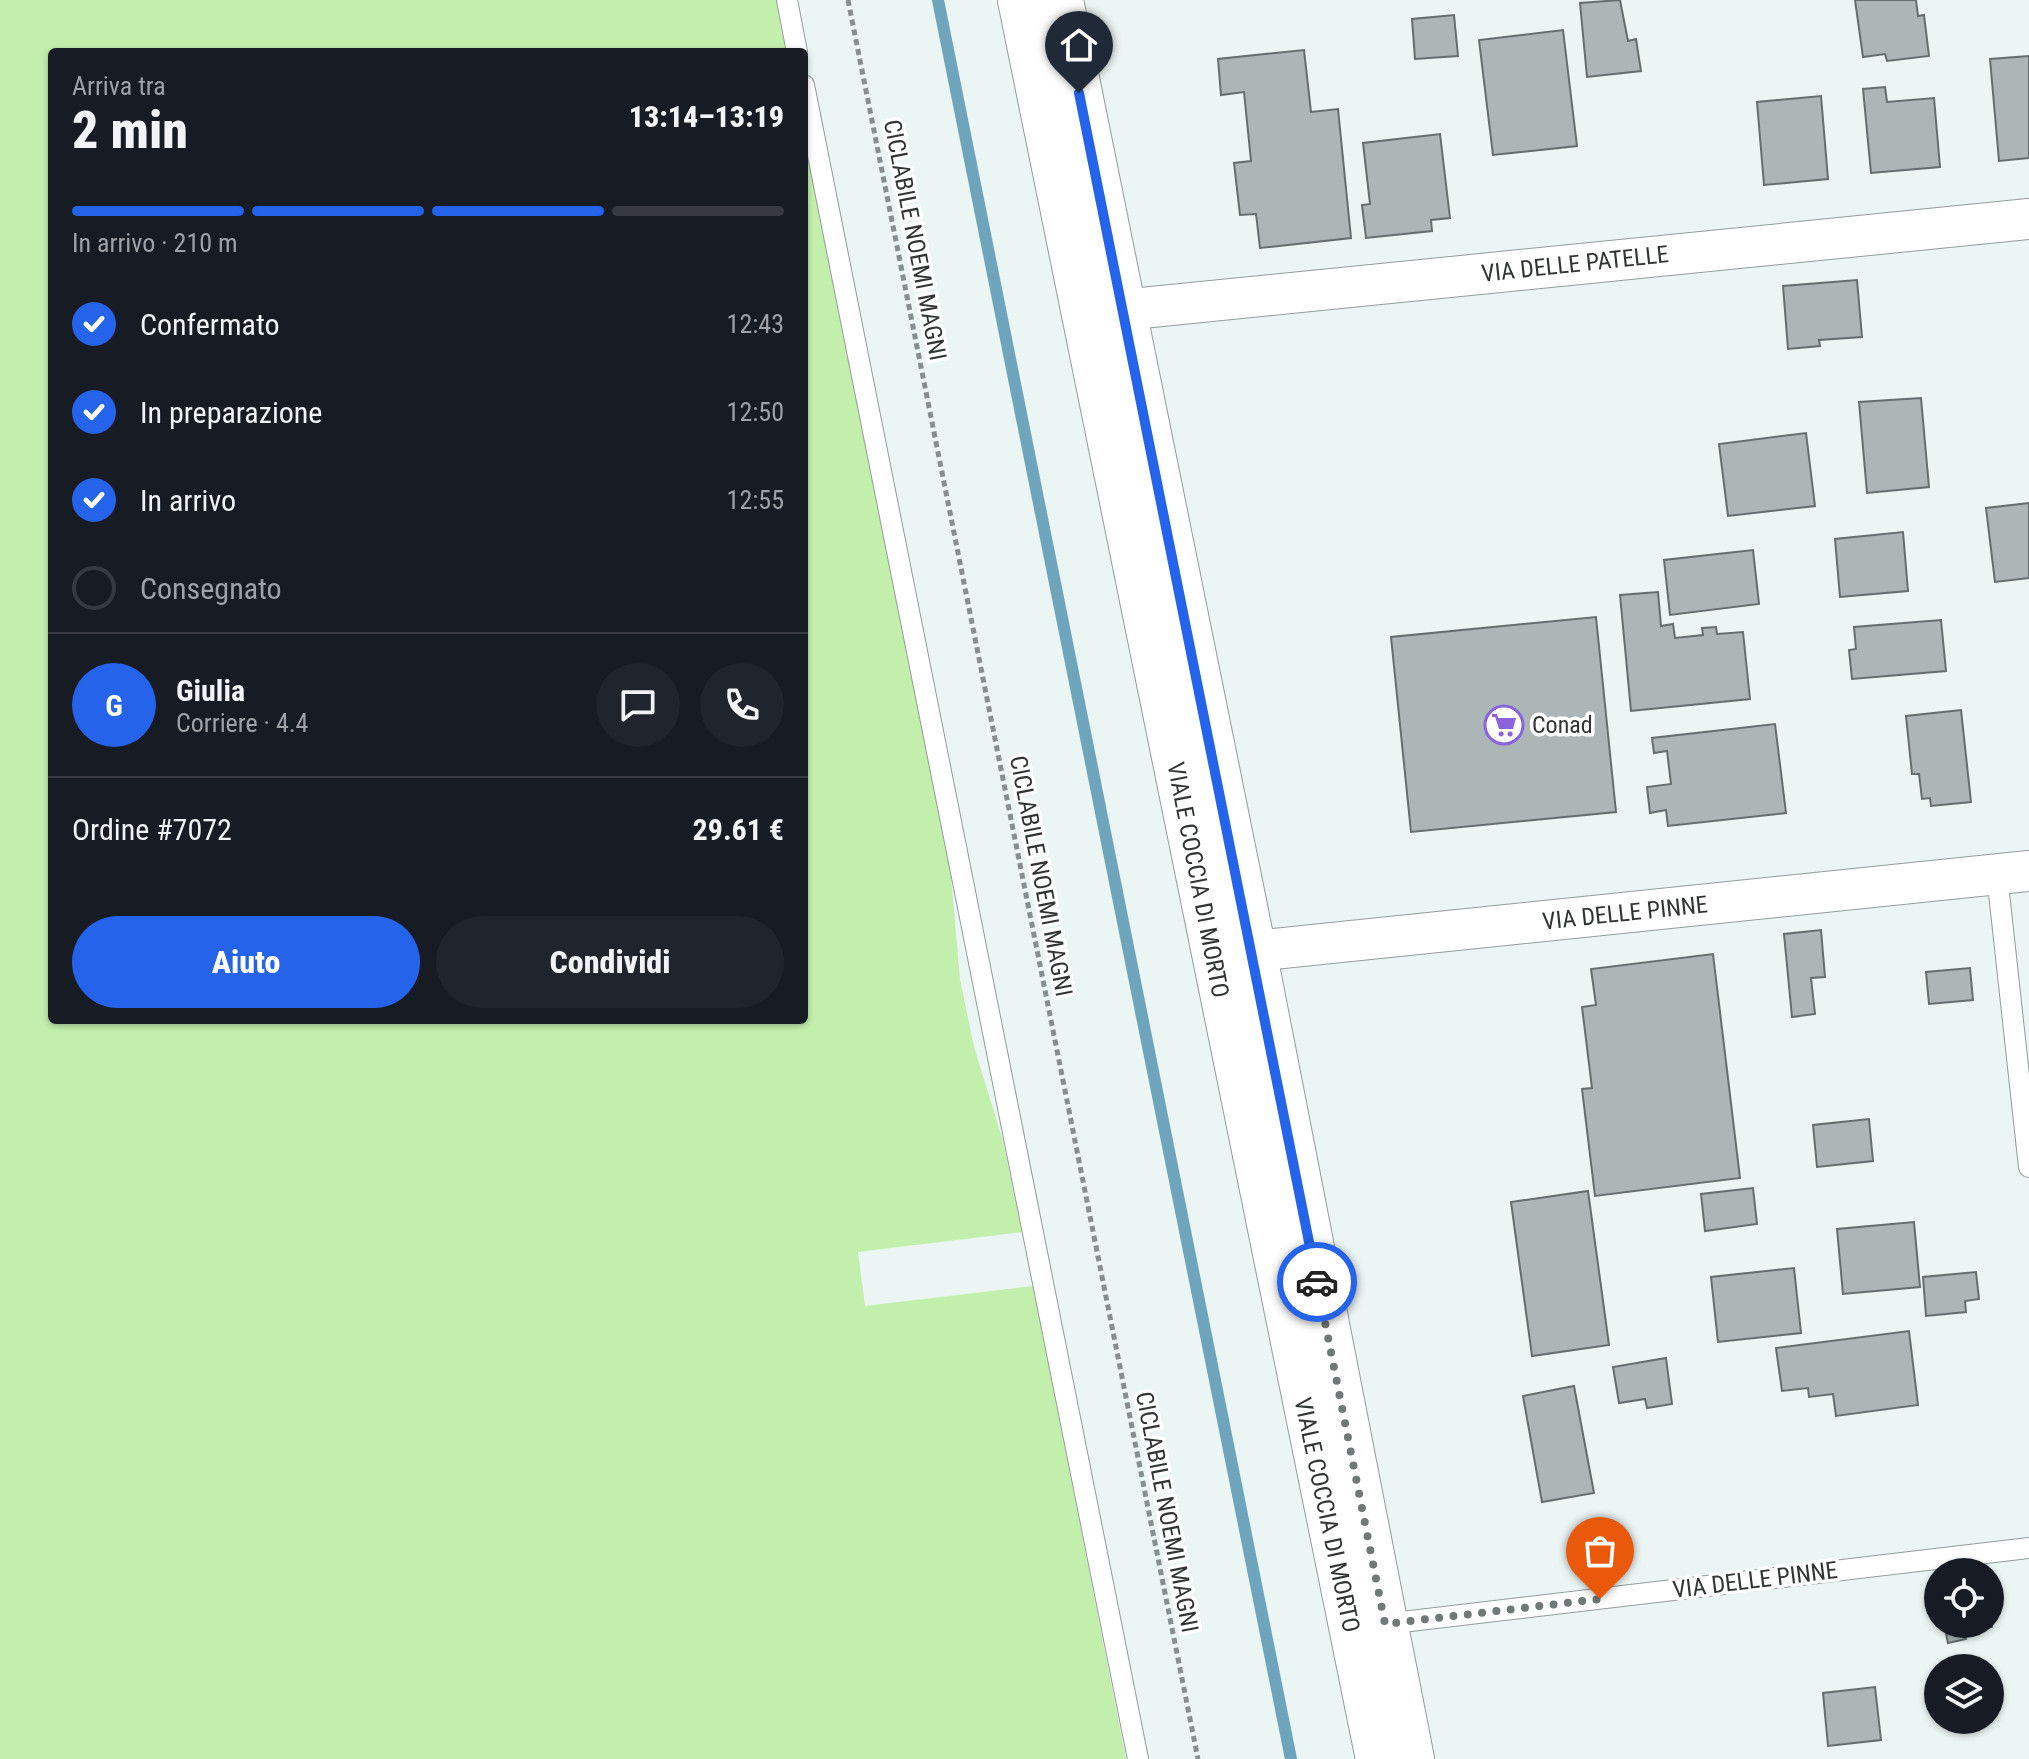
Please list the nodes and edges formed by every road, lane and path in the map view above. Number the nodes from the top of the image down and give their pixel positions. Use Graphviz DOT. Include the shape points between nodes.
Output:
graph roads {
  1 [pos="787,0"];
  2 [pos="848,0"];
  3 [pos="1020,0"];
  4 [pos="1061,0"];
  5 [pos="796,48"];
  6 [pos="808,105"];
  7 [pos="2029,219"];
  8 [pos="1122,310"];
  9 [pos="2013,873"];
  10 [pos="1254,951"];
  11 [pos="2029,1167"];
  12 [pos="2029,1548"];
  13 [pos="1385,1624"];
  14 [pos="1138,1759"];
  15 [pos="1198,1759"];
  16 [pos="1378,1759"];
  17 [pos="1412,1759"];
  1 -- 5 [label="lane"];
  2 -- 15 [label="path, CICLABILE NOEMI MAGNI"];
  3 -- 16 [label="street, VIALE COCCIA DI MORTO"];
  4 -- 8 [label="street, VIALE COCCIA DI MORTO"];
  6 -- 14 [label="lane"];
  7 -- 8 [label="street, VIA DELLE PATELLE"];
  8 -- 10 [label="street, VIALE COCCIA DI MORTO"];
  9 -- 10 [label="street, VIA DELLE PINNE"];
  9 -- 11 [label="lane, VIA DELLE PINNE"];
  10 -- 13 [label="street, VIALE COCCIA DI MORTO"];
  12 -- 13 [label="lane, VIA DELLE PINNE"];
  13 -- 17 [label="street, VIALE COCCIA DI MORTO"];
}
